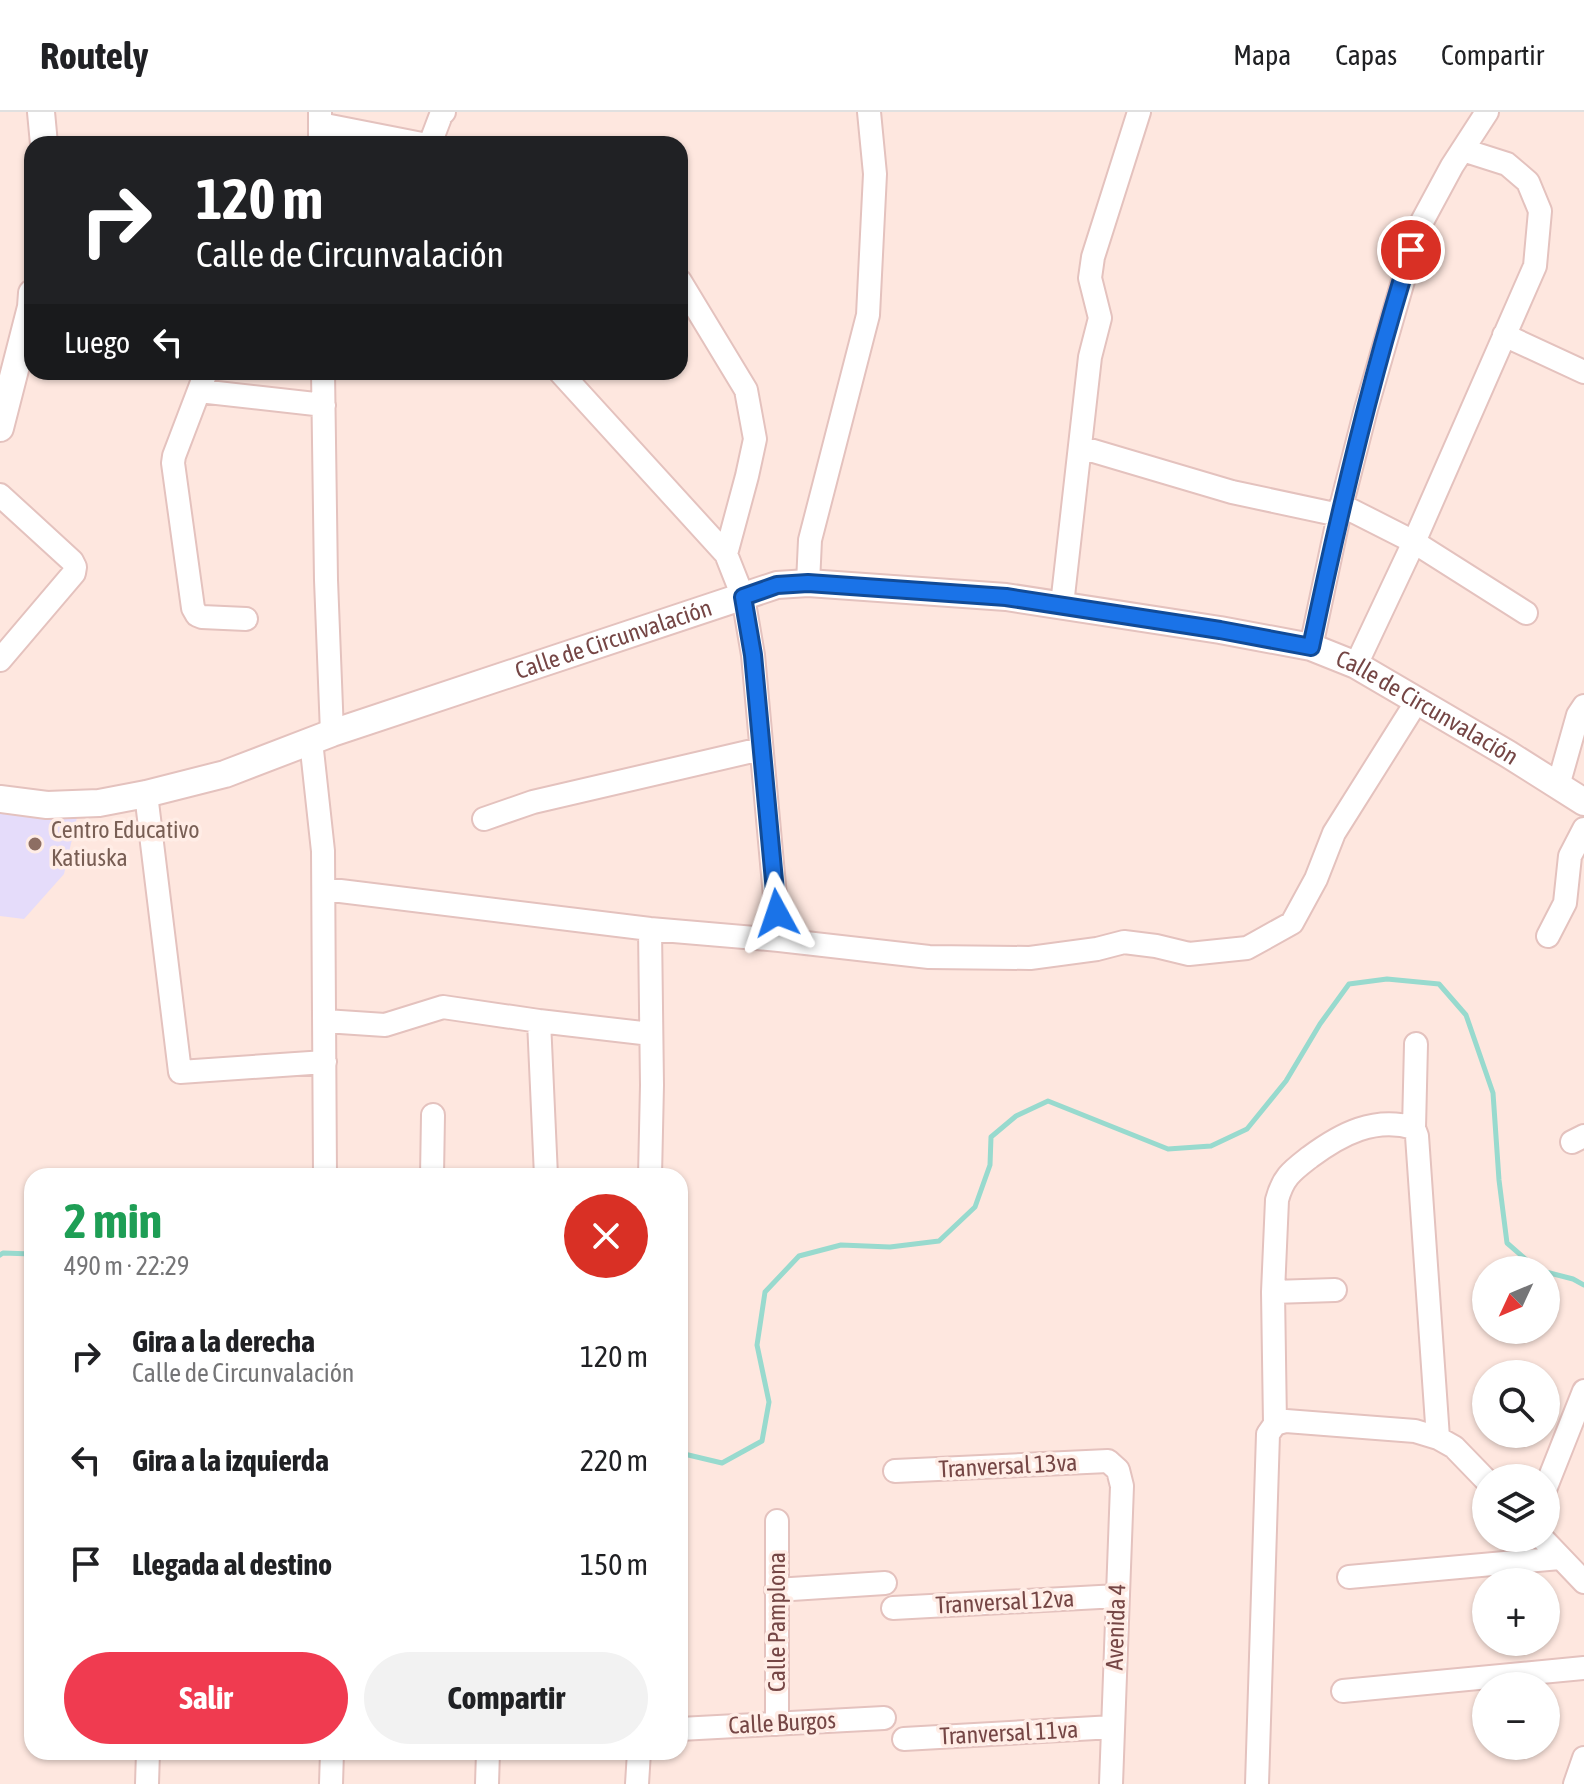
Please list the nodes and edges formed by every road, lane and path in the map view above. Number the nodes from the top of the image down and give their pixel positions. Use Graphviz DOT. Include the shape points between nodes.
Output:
graph roads {
  1 [pos="41,112"];
  2 [pos="444,112"];
  3 [pos="869,112"];
  4 [pos="1139,112"];
  5 [pos="1487,112"];
  6 [pos="320,127"];
  7 [pos="43,136"];
  8 [pos="374,136"];
  9 [pos="433,136"];
  10 [pos="1463,150"];
  11 [pos="688,294"];
  12 [pos="24,334"];
  13 [pos="1504,335"];
  14 [pos="1584,372"];
  15 [pos="323,380"];
  16 [pos="567,380"];
  17 [pos="202,381"];
  18 [pos="324,405"];
  19 [pos="0,428"];
  20 [pos="1080,447"];
  21 [pos="0,495"];
  22 [pos="1340,510"];
  23 [pos="1414,542"];
  24 [pos="726,554"];
  25 [pos="808,583"];
  26 [pos="743,597"];
  27 [pos="1062,605"];
  28 [pos="1526,613"];
  29 [pos="246,619"];
  30 [pos="1311,647"];
  31 [pos="0,660"];
  32 [pos="1356,665"];
  33 [pos="1417,701"];
  34 [pos="1584,706"];
  35 [pos="322,737"];
  36 [pos="761,749"];
  37 [pos="1558,786"];
  38 [pos="146,794"];
  39 [pos="0,799"];
  40 [pos="1584,802"];
  41 [pos="484,819"];
  42 [pos="1584,829"];
  43 [pos="324,889"];
  44 [pos="650,929"];
  45 [pos="1548,936"];
  46 [pos="779,940"];
  47 [pos="325,1021"];
  48 [pos="539,1021"];
  49 [pos="651,1034"];
  50 [pos="1416,1044"];
  51 [pos="325,1062"];
  52 [pos="433,1115"];
  53 [pos="1414,1128"];
  54 [pos="325,1168"];
  55 [pos="432,1168"];
  56 [pos="546,1168"];
  57 [pos="650,1168"];
  58 [pos="1335,1290"];
  59 [pos="1273,1292"];
  60 [pos="1584,1391"];
  61 [pos="1275,1424"];
  62 [pos="1438,1438"];
  63 [pos="1555,1464"];
  64 [pos="1472,1466"];
  65 [pos="1118,1470"];
  66 [pos="895,1471"];
  67 [pos="777,1521"];
  68 [pos="1555,1552"];
  69 [pos="1560,1558"];
  70 [pos="1349,1577"];
  71 [pos="1584,1582"];
  72 [pos="885,1583"];
  73 [pos="776,1590"];
  74 [pos="1118,1596"];
  75 [pos="893,1608"];
  76 [pos="1584,1668"];
  77 [pos="1343,1691"];
  78 [pos="884,1718"];
  79 [pos="777,1724"];
  80 [pos="1113,1727"];
  81 [pos="688,1729"];
  82 [pos="904,1739"];
  83 [pos="1584,1758"];
  84 [pos="148,1760"];
  85 [pos="332,1760"];
  86 [pos="488,1760"];
  87 [pos="638,1760"];
  88 [pos="147,1784"];
  89 [pos="331,1784"];
  90 [pos="487,1784"];
  91 [pos="637,1784"];
  92 [pos="1111,1784"];
  93 [pos="1257,1784"];
  94 [pos="1575,1784"];
  1 -- 7 [label="street"];
  2 -- 9 [label="street"];
  3 -- 25 [label="street" via="875,174 868,315 810,540"];
  4 -- 20 [label="street" via="1093,257 1090,278 1100,318"];
  5 -- 10 [label="street"];
  6 -- 8 [label="street"];
  10 -- 13 [label="street" via="1507,164 1528,182 1540,211 1535,266"];
  10 -- 22 [label="street" via="1418,229"];
  11 -- 24 [label="street" via="746,390 755,439"];
  12 -- 19 [label="street"];
  13 -- 14 [label="street"];
  13 -- 23 [label="street"];
  15 -- 18 [label="street"];
  16 -- 24 [label="street"];
  17 -- 18 [label="street"];
  17 -- 29 [label="street" via="173,463 193,608 202,617"];
  18 -- 35 [label="street"];
  20 -- 22 [label="street" via="1232,492"];
  20 -- 27 [label="street"];
  21 -- 31 [label="street" via="75,567"];
  22 -- 23 [label="street"];
  22 -- 30 [label="street"];
  23 -- 28 [label="street"];
  23 -- 32 [label="street"];
  24 -- 26 [label="street"];
  25 -- 26 [label="street, Calle de Circunvalación" via="777,585"];
  25 -- 27 [label="street, Calle de Circunvalación"];
  26 -- 35 [label="street, Calle de Circunvalación"];
  26 -- 36 [label="street"];
  27 -- 30 [label="street, Calle de Circunvalación"];
  30 -- 32 [label="street, Calle de Circunvalación"];
  32 -- 33 [label="street, Calle de Circunvalación"];
  33 -- 37 [label="street, Calle de Circunvalación"];
  33 -- 46 [label="street" via="1334,833 1292,923 1247,948 1189,954 1124,942 1030,958 929,957"];
  34 -- 37 [label="street"];
  35 -- 38 [label="street, Calle de Circunvalación" via="225,774"];
  35 -- 43 [label="street"];
  36 -- 41 [label="street" via="533,802"];
  36 -- 46 [label="street"];
  37 -- 40 [label="street, Calle de Circunvalación"];
  38 -- 39 [label="street, Calle de Circunvalación" via="47,805"];
  38 -- 51 [label="street" via="180,1072"];
  42 -- 45 [label="street" via="1570,856 1565,903"];
  43 -- 44 [label="street"];
  43 -- 47 [label="street"];
  44 -- 46 [label="street"];
  44 -- 49 [label="street"];
  47 -- 48 [label="street" via="385,1025 443,1007"];
  47 -- 51 [label="street"];
  48 -- 49 [label="street"];
  48 -- 56 [label="street"];
  49 -- 57 [label="street"];
  50 -- 53 [label="street"];
  51 -- 54 [label="street"];
  52 -- 55 [label="street"];
  53 -- 59 [label="street" via="1400,1124 1354,1130 1289,1174 1277,1200"];
  53 -- 62 [label="street"];
  58 -- 59 [label="street"];
  59 -- 61 [label="street"];
  60 -- 63 [label="street"];
  61 -- 62 [label="street" via="1415,1431"];
  61 -- 93 [label="street" via="1268,1434"];
  62 -- 64 [label="street"];
  65 -- 66 [label="street, Tranversal 13va" via="1108,1461"];
  65 -- 74 [label="street, Avenida 4"];
  67 -- 73 [label="street, Calle Pamplona"];
  68 -- 69 [label="street"];
  69 -- 70 [label="street"];
  69 -- 71 [label="street"];
  72 -- 73 [label="street"];
  73 -- 79 [label="street, Calle Pamplona"];
  74 -- 75 [label="street, Tranversal 12va"];
  74 -- 80 [label="street, Avenida 4"];
  76 -- 77 [label="street"];
  78 -- 79 [label="street, Calle Burgos"];
  79 -- 81 [label="street, Calle Burgos"];
  80 -- 82 [label="street, Tranversal 11va"];
  80 -- 92 [label="street, Avenida 4"];
  83 -- 94 [label="street"];
  84 -- 88 [label="street"];
  85 -- 89 [label="street"];
  86 -- 90 [label="street"];
  87 -- 91 [label="street"];
}
